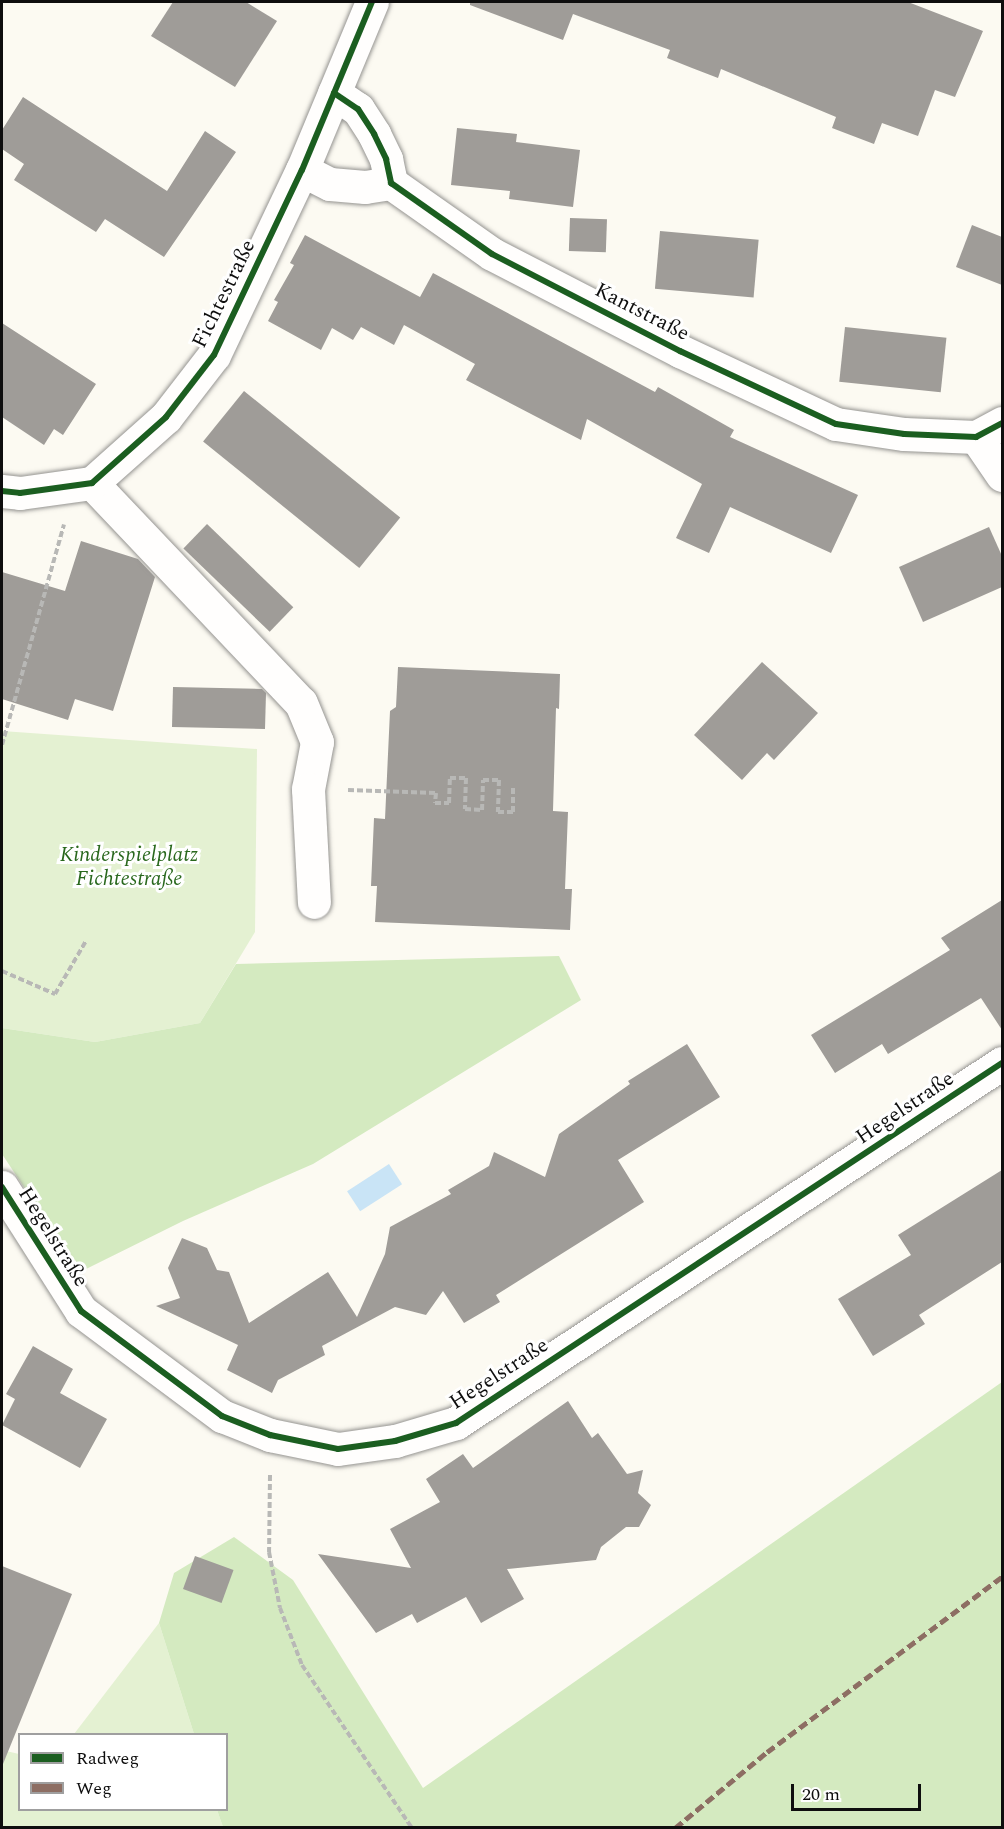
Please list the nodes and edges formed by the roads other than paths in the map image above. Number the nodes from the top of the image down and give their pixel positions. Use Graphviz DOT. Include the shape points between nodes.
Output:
graph roads {
  1 [pos="372,2"];
  2 [pos="334,93"];
  3 [pos="302,170"];
  4 [pos="391,183"];
  5 [pos="989,430"];
  6 [pos="1002,475"];
  7 [pos="84,484"];
  8 [pos="2,491"];
  9 [pos="314,902"];
  10 [pos="1002,1063"];
  11 [pos="2,1187"];
  1 -- 2 [label="street, Fichtestraße"];
  2 -- 3 [label="street, Fichtestraße"];
  2 -- 4 [label="street" via="358,109 369,126 386,159"];
  3 -- 4 [label="street" via="330,184 365,187"];
  3 -- 7 [label="street, Fichtestraße" via="213,355 166,417"];
  4 -- 5 [label="street, Kantstraße" via="492,254 681,351 836,424 904,434"];
  5 -- 6 [label="street, Kantstraße"];
  7 -- 8 [label="street" via="20,493"];
  7 -- 9 [label="street" via="301,703 317,742 308,789"];
  10 -- 11 [label="street, Hegelstraße" via="456,1423 395,1442 338,1449 270,1435 222,1416 81,1311"];
}
